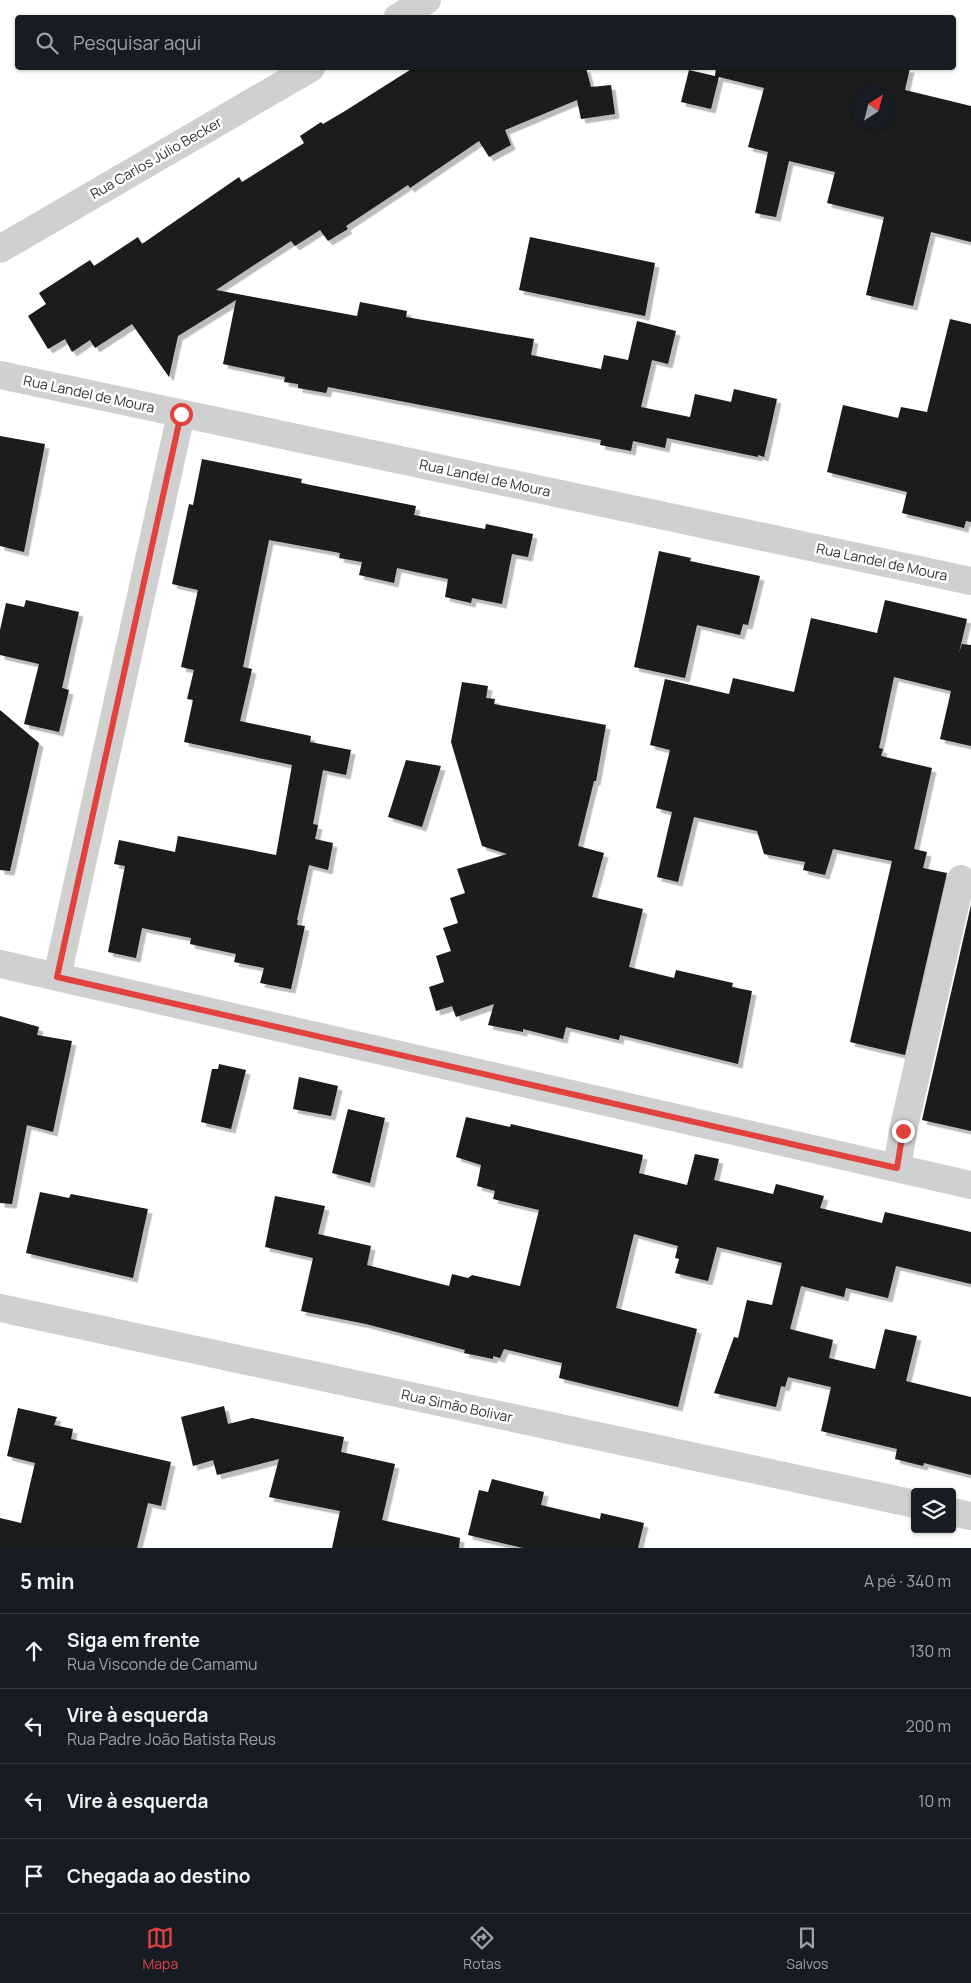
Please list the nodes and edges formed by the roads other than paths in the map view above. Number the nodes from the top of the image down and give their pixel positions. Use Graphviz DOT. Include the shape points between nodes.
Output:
graph roads {
  1 [pos="427,0"];
  2 [pos="402,15"];
  3 [pos="308,70"];
  4 [pos="0,249"];
  5 [pos="0,375"];
  6 [pos="181,414"];
  7 [pos="971,581"];
  8 [pos="961,879"];
  9 [pos="0,964"];
  10 [pos="57,977"];
  11 [pos="897,1168"];
  12 [pos="971,1185"];
  13 [pos="0,1308"];
  14 [pos="911,1503"];
  15 [pos="956,1513"];
  16 [pos="971,1516"];
  1 -- 2 [label="street"];
  3 -- 4 [label="street, Rua Carlos Júlio Becker"];
  5 -- 6 [label="street, Rua Landel de Moura"];
  6 -- 7 [label="street, Rua Landel de Moura"];
  6 -- 10 [label="street"];
  8 -- 11 [label="street"];
  9 -- 10 [label="street"];
  10 -- 11 [label="street"];
  11 -- 12 [label="street"];
  13 -- 14 [label="street, Rua Simão Bolivar"];
  15 -- 16 [label="street"];
}
